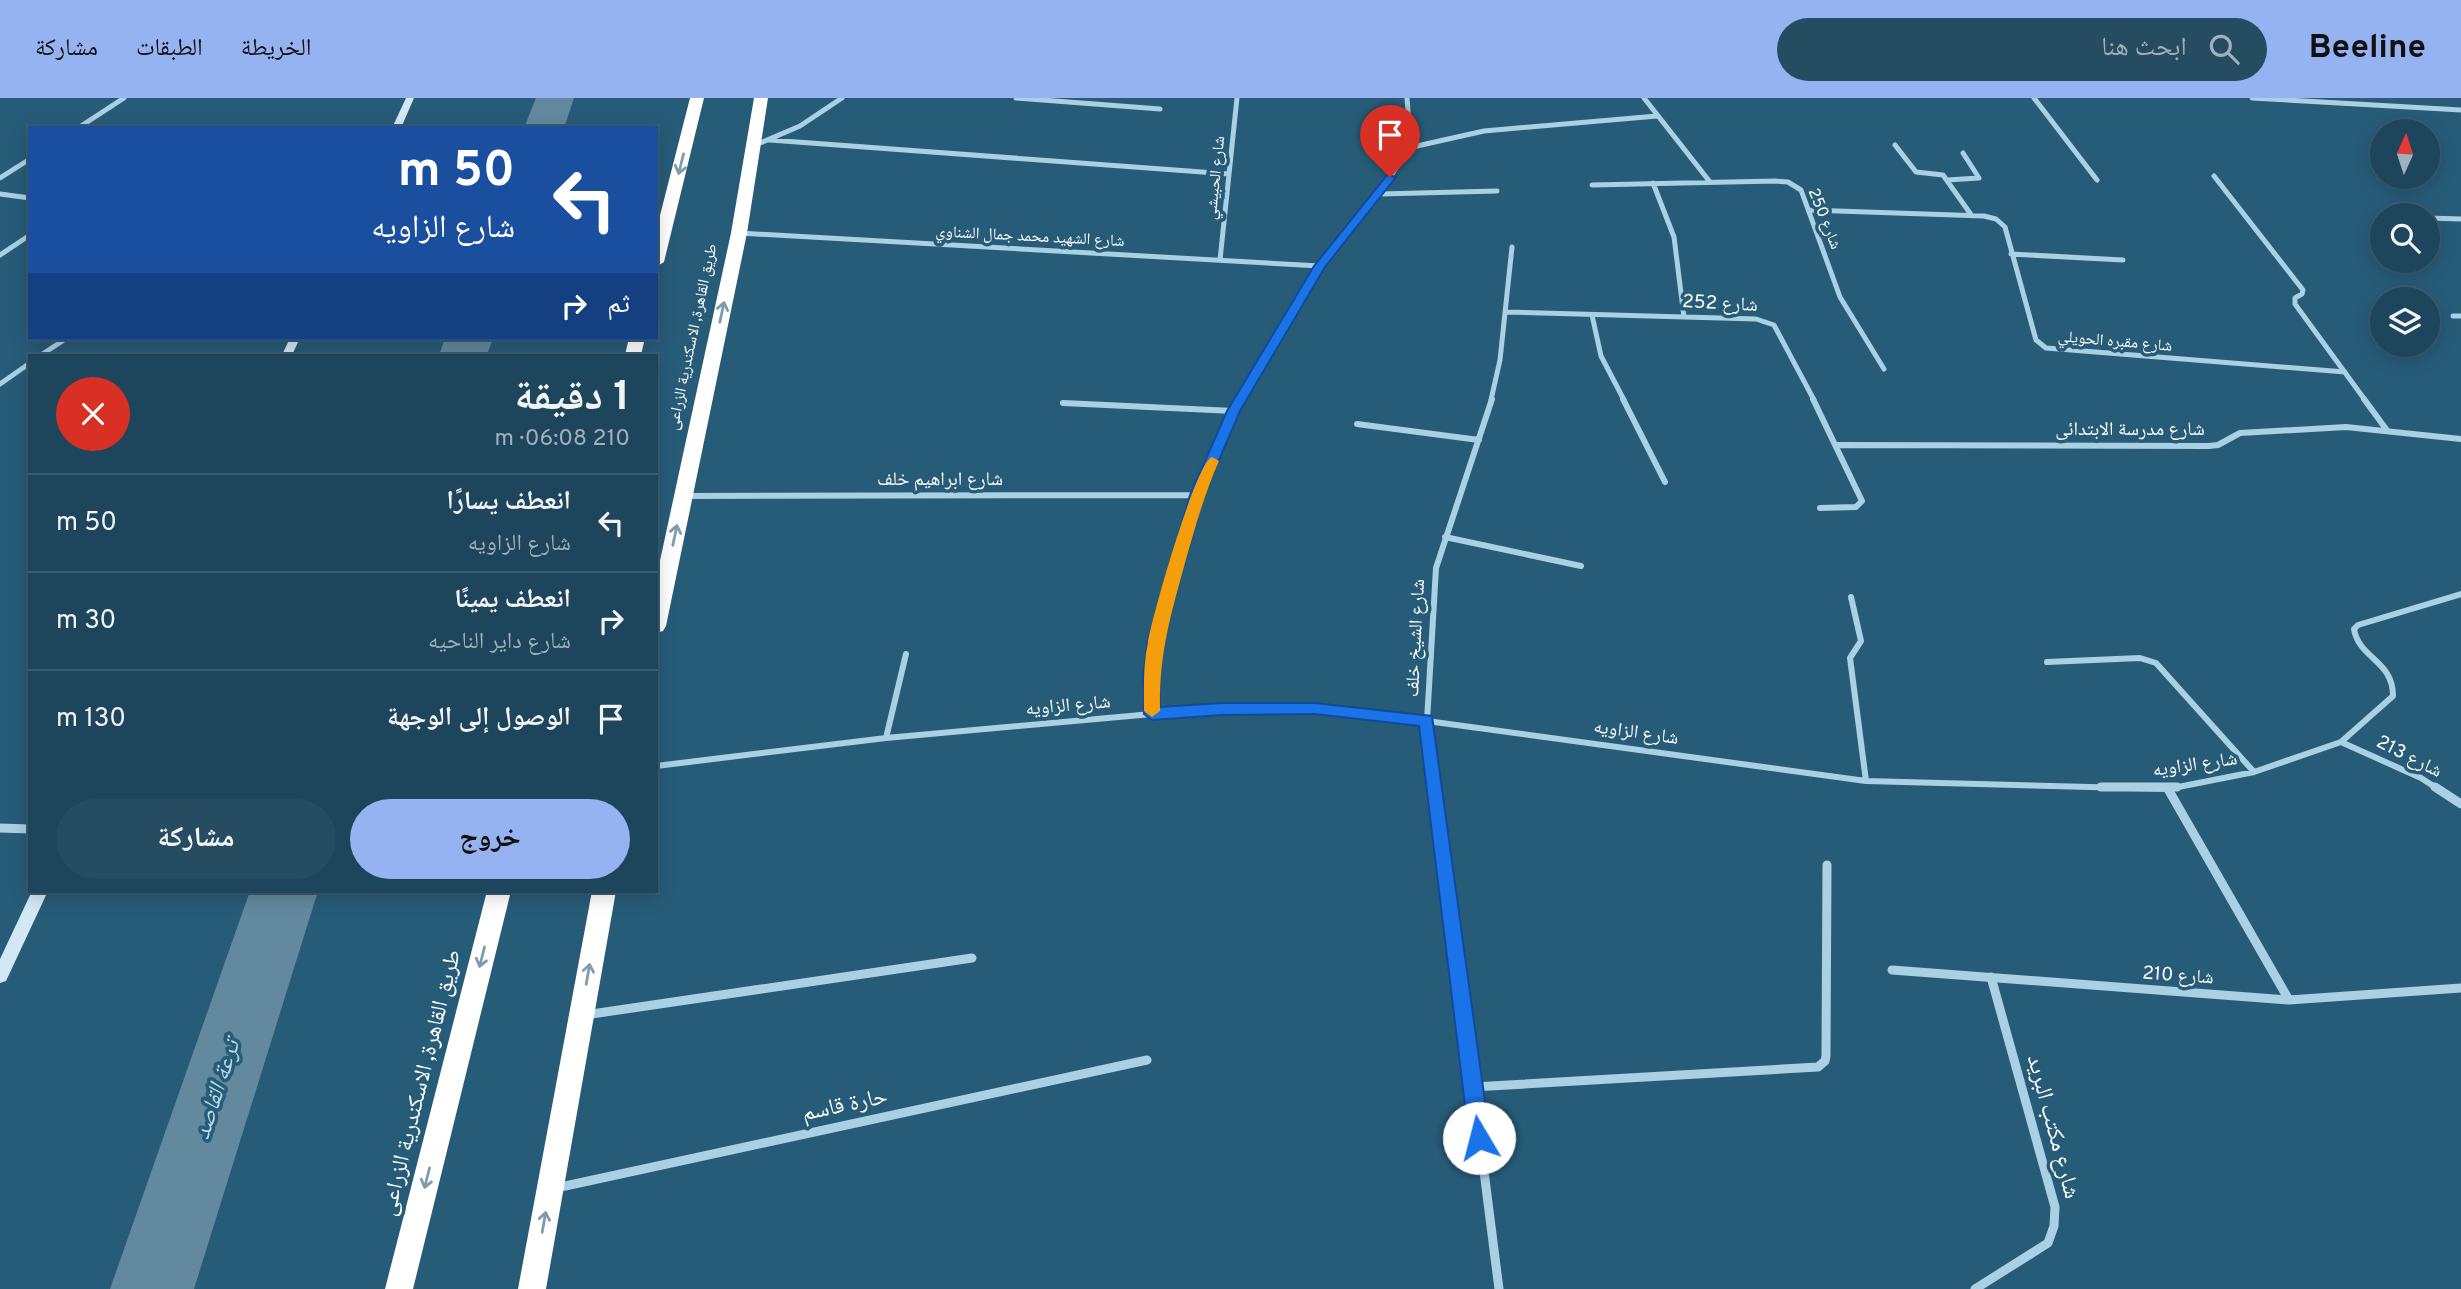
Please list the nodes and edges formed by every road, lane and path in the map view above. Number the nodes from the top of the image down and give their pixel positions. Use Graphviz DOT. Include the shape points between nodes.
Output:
graph roads {
  1 [pos="124,98"];
  2 [pos="410,98"];
  3 [pos="697,98"];
  4 [pos="761,98"];
  5 [pos="842,98"];
  6 [pos="1016,98"];
  7 [pos="1237,98"];
  8 [pos="1407,98"];
  9 [pos="1644,98"];
  10 [pos="2034,98"];
  11 [pos="2252,98"];
  12 [pos="1160,109"];
  13 [pos="2461,110"];
  14 [pos="1657,116"];
  15 [pos="81,126"];
  16 [pos="397,126"];
  17 [pos="770,140"];
  18 [pos="1895,145"];
  19 [pos="752,146"];
  20 [pos="1408,148"];
  21 [pos="1963,153"];
  22 [pos="28,160"];
  23 [pos="1229,174"];
  24 [pos="2214,176"];
  25 [pos="0,178"];
  26 [pos="1947,180"];
  27 [pos="2097,180"];
  28 [pos="1710,181"];
  29 [pos="1653,183"];
  30 [pos="1592,185"];
  31 [pos="1497,191"];
  32 [pos="0,194"];
  33 [pos="1380,194"];
  34 [pos="28,198"];
  35 [pos="1808,209"];
  36 [pos="1972,216"];
  37 [pos="2440,218"];
  38 [pos="2461,219"];
  39 [pos="739,233"];
  40 [pos="28,236"];
  41 [pos="1512,247"];
  42 [pos="658,254"];
  43 [pos="2011,254"];
  44 [pos="0,255"];
  45 [pos="1220,260"];
  46 [pos="2123,260"];
  47 [pos="1320,266"];
  48 [pos="1507,312"];
  49 [pos="1591,315"];
  50 [pos="2454,316"];
  51 [pos="2461,316"];
  52 [pos="1684,317"];
  53 [pos="64,340"];
  54 [pos="43,354"];
  55 [pos="28,364"];
  56 [pos="1884,369"];
  57 [pos="2345,372"];
  58 [pos="0,384"];
  59 [pos="1063,403"];
  60 [pos="1234,411"];
  61 [pos="1357,424"];
  62 [pos="2386,429"];
  63 [pos="2461,439"];
  64 [pos="1479,440"];
  65 [pos="1837,445"];
  66 [pos="1665,482"];
  67 [pos="1197,495"];
  68 [pos="683,496"];
  69 [pos="1820,508"];
  70 [pos="1445,537"];
  71 [pos="1581,566"];
  72 [pos="2461,594"];
  73 [pos="1851,597"];
  74 [pos="658,616"];
  75 [pos="905,654"];
  76 [pos="2047,662"];
  77 [pos="1152,714"];
  78 [pos="1427,721"];
  79 [pos="886,738"];
  80 [pos="2341,742"];
  81 [pos="658,766"];
  82 [pos="2254,772"];
  83 [pos="1866,781"];
  84 [pos="2168,789"];
  85 [pos="2461,804"];
  86 [pos="0,828"];
  87 [pos="28,829"];
  88 [pos="1827,865"];
  89 [pos="39,893"];
  90 [pos="499,893"];
  91 [pos="604,893"];
  92 [pos="972,958"];
  93 [pos="1892,970"];
  94 [pos="0,975"];
  95 [pos="1991,977"];
  96 [pos="2461,988"];
  97 [pos="2290,1000"];
  98 [pos="581,1016"];
  99 [pos="1147,1060"];
  100 [pos="1473,1087"];
  101 [pos="550,1189"];
  102 [pos="400,1289"];
  103 [pos="532,1289"];
  104 [pos="1499,1289"];
  105 [pos="1975,1289"];
  1 -- 15 [label="street"];
  2 -- 16 [label="street"];
  3 -- 42 [label="highway, one-way"];
  4 -- 19 [label="highway, طريق القاهرة, الاسكندرية الزراعى"];
  5 -- 17 [label="street"];
  6 -- 12 [label="street"];
  7 -- 23 [label="street, شارع الحبيشي"];
  8 -- 20 [label="street"];
  9 -- 14 [label="street"];
  10 -- 27 [label="street"];
  11 -- 13 [label="street"];
  14 -- 20 [label="street" via="1484,131"];
  14 -- 28 [label="street"];
  17 -- 19 [label="street"];
  17 -- 23 [label="street"];
  18 -- 26 [label="street" via="1914,171 1939,173"];
  19 -- 39 [label="highway, طريق القاهرة, الاسكندرية الزراعى"];
  20 -- 33 [label="street"];
  21 -- 26 [label="street" via="1979,178"];
  22 -- 25 [label="street"];
  23 -- 45 [label="street, شارع الحبيشي"];
  24 -- 57 [label="street" via="2302,290 2295,304"];
  26 -- 36 [label="street"];
  28 -- 29 [label="street, شارع 250"];
  28 -- 35 [label="street, شارع 250" via="1788,182 1801,190"];
  29 -- 30 [label="street, شارع 250"];
  29 -- 52 [label="street" via="1674,237"];
  31 -- 33 [label="street"];
  32 -- 34 [label="street"];
  33 -- 47 [label="street"];
  35 -- 36 [label="street, شارع مقبره الحويلي"];
  35 -- 56 [label="street, شارع 250" via="1840,297"];
  36 -- 43 [label="street, شارع مقبره الحويلي" via="1990,217 2003,224"];
  37 -- 38 [label="street"];
  39 -- 45 [label="street, شارع الشهيد محمد جمال الشناوي"];
  68 -- 39 [label="highway, طريق القاهرة, الاسكندرية الزراعى, one-way"];
  40 -- 44 [label="street"];
  41 -- 48 [label="street, شارع الشيخ خلف"];
  43 -- 46 [label="street"];
  43 -- 57 [label="street, شارع مقبره الحويلي" via="2036,340 2046,348"];
  45 -- 47 [label="street, شارع الشهيد محمد جمال الشناوي"];
  47 -- 60 [label="street"];
  48 -- 49 [label="street, شارع 252"];
  48 -- 64 [label="street, شارع الشيخ خلف" via="1498,373"];
  49 -- 52 [label="street, شارع 252"];
  49 -- 66 [label="street" via="1601,356"];
  50 -- 51 [label="street"];
  52 -- 65 [label="street, شارع 252" via="1756,319 1774,325"];
  53 -- 54 [label="street"];
  55 -- 58 [label="street"];
  57 -- 62 [label="street"];
  59 -- 60 [label="street"];
  60 -- 67 [label="street"];
  61 -- 64 [label="street"];
  62 -- 63 [label="street, شارع مدرسة الابتدائى"];
  62 -- 65 [label="street, شارع مدرسة الابتدائى" via="2240,433 2209,446"];
  64 -- 70 [label="street, شارع الشيخ خلف"];
  65 -- 69 [label="street, شارع 252" via="1861,504"];
  67 -- 68 [label="street, شارع ابراهيم خلف"];
  67 -- 77 [label="street" via="1156,640"];
  74 -- 68 [label="highway, طريق القاهرة, الاسكندرية الزراعى, one-way"];
  70 -- 71 [label="street"];
  70 -- 78 [label="street, شارع الشيخ خلف" via="1436,568"];
  72 -- 80 [label="street, شارع الزاويه" via="2354,629 2356,642 2390,674 2393,696"];
  73 -- 83 [label="street" via="1861,640 1850,659"];
  75 -- 79 [label="street"];
  76 -- 82 [label="street" via="2140,658 2156,663"];
  77 -- 78 [label="street, شارع الزاويه" via="1315,709"];
  77 -- 79 [label="street, شارع الزاويه"];
  78 -- 83 [label="street, شارع الزاويه"];
  78 -- 100 [label="street, شارع الشيخ خلف"];
  79 -- 81 [label="street, شارع الزاويه"];
  80 -- 82 [label="street, شارع الزاويه"];
  80 -- 85 [label="street, شارع 213" via="2421,778"];
  82 -- 84 [label="street, شارع الزاويه"];
  83 -- 84 [label="street, شارع الزاويه"];
  84 -- 97 [label="street"];
  86 -- 87 [label="street"];
  88 -- 100 [label="street" via="1826,1056 1818,1067"];
  89 -- 94 [label="street"];
  90 -- 102 [label="highway, طريق القاهرة, الاسكندرية الزراعى, one-way"];
  98 -- 91 [label="highway, one-way"];
  92 -- 98 [label="street"];
  93 -- 95 [label="street, شارع 210"];
  95 -- 97 [label="street, شارع 210"];
  95 -- 105 [label="street, شارع مكتب البريد" via="2056,1220 2048,1243"];
  96 -- 97 [label="street, شارع 210"];
  98 -- 101 [label="highway"];
  99 -- 101 [label="street, حارة قاسم"];
  100 -- 104 [label="street, شارع الشيخ خلف"];
  103 -- 101 [label="highway, one-way"];
}
